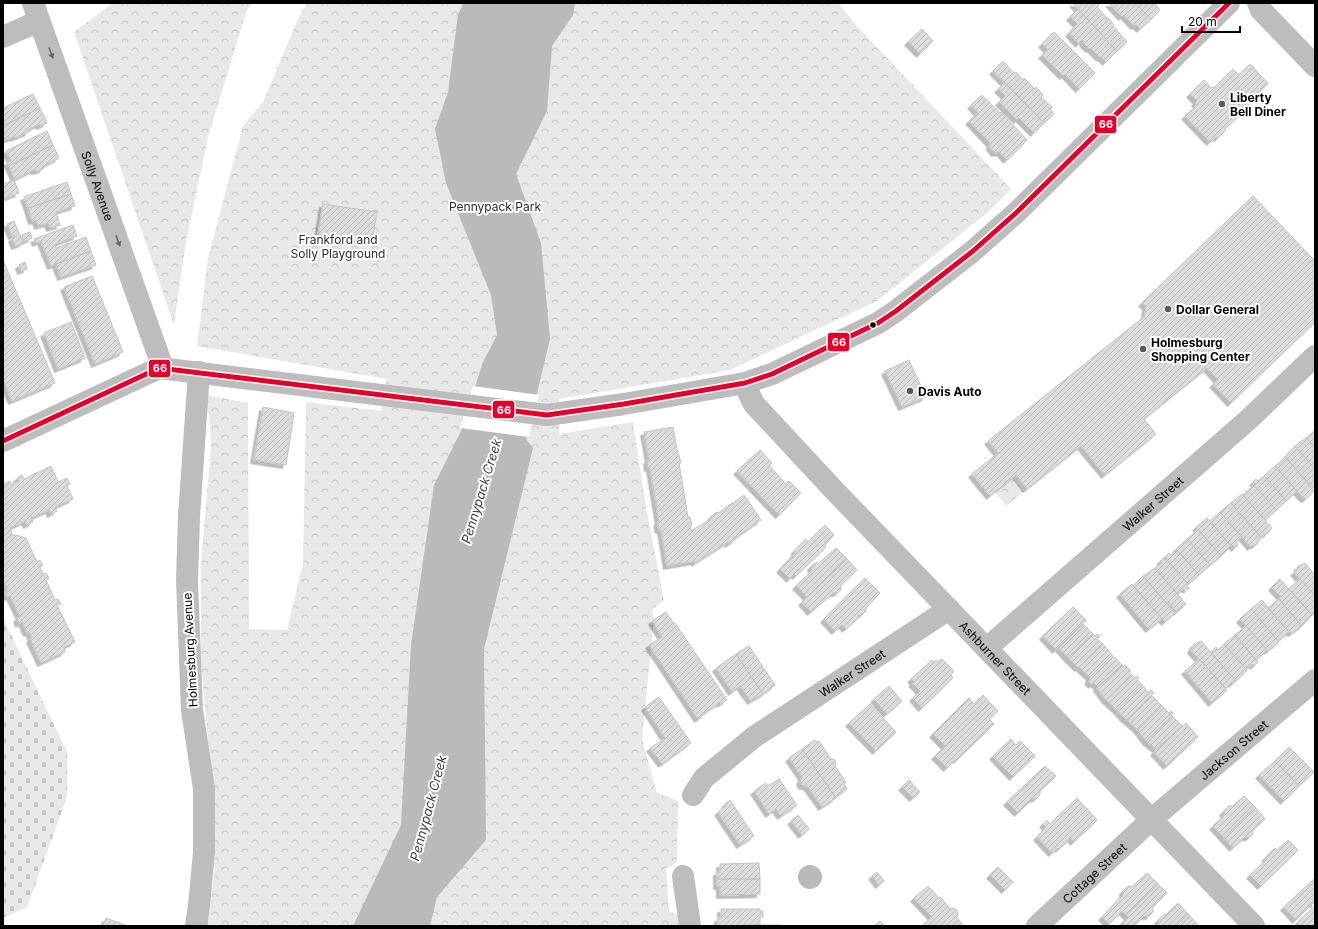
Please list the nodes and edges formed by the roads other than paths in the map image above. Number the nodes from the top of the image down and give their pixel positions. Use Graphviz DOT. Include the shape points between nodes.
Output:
graph roads {
  1 [pos="1229,3"];
  2 [pos="1258,3"];
  3 [pos="36,12"];
  4 [pos="3,37"];
  5 [pos="1315,66"];
  6 [pos="1315,356"];
  7 [pos="163,368"];
  8 [pos="199,372"];
  9 [pos="745,383"];
  10 [pos="3,441"];
  11 [pos="949,609"];
  12 [pos="987,648"];
  13 [pos="1315,680"];
  14 [pos="693,795"];
  15 [pos="1152,819"];
  16 [pos="684,876"];
  17 [pos="196,926"];
  18 [pos="690,926"];
  19 [pos="1037,926"];
  20 [pos="1254,926"];
  1 -- 9 [label="street" via="1017,212 973,251 878,323 772,374"];
  2 -- 5 [label="street" via="1261,10"];
  3 -- 4 [label="street"];
  3 -- 7 [label="street, Solly Avenue, one-way"];
  6 -- 12 [label="street, Walker Street" via="1248,420"];
  7 -- 8 [label="street"];
  7 -- 10 [label="street" via="155,369"];
  8 -- 9 [label="street" via="538,415 566,413"];
  8 -- 17 [label="street, Holmesburg Avenue" via="188,522 187,580 192,710 204,789 204,852"];
  9 -- 11 [label="street, Ashburner Street" via="754,404"];
  11 -- 12 [label="street, Ashburner Street"];
  11 -- 14 [label="street, Walker Street" via="754,737 704,778"];
  12 -- 15 [label="street, Ashburner Street"];
  13 -- 15 [label="street, Jackson Street"];
  15 -- 19 [label="street, Cottage Street"];
  15 -- 20 [label="street, Ashburner Street"];
  16 -- 18 [label="street"];
}
